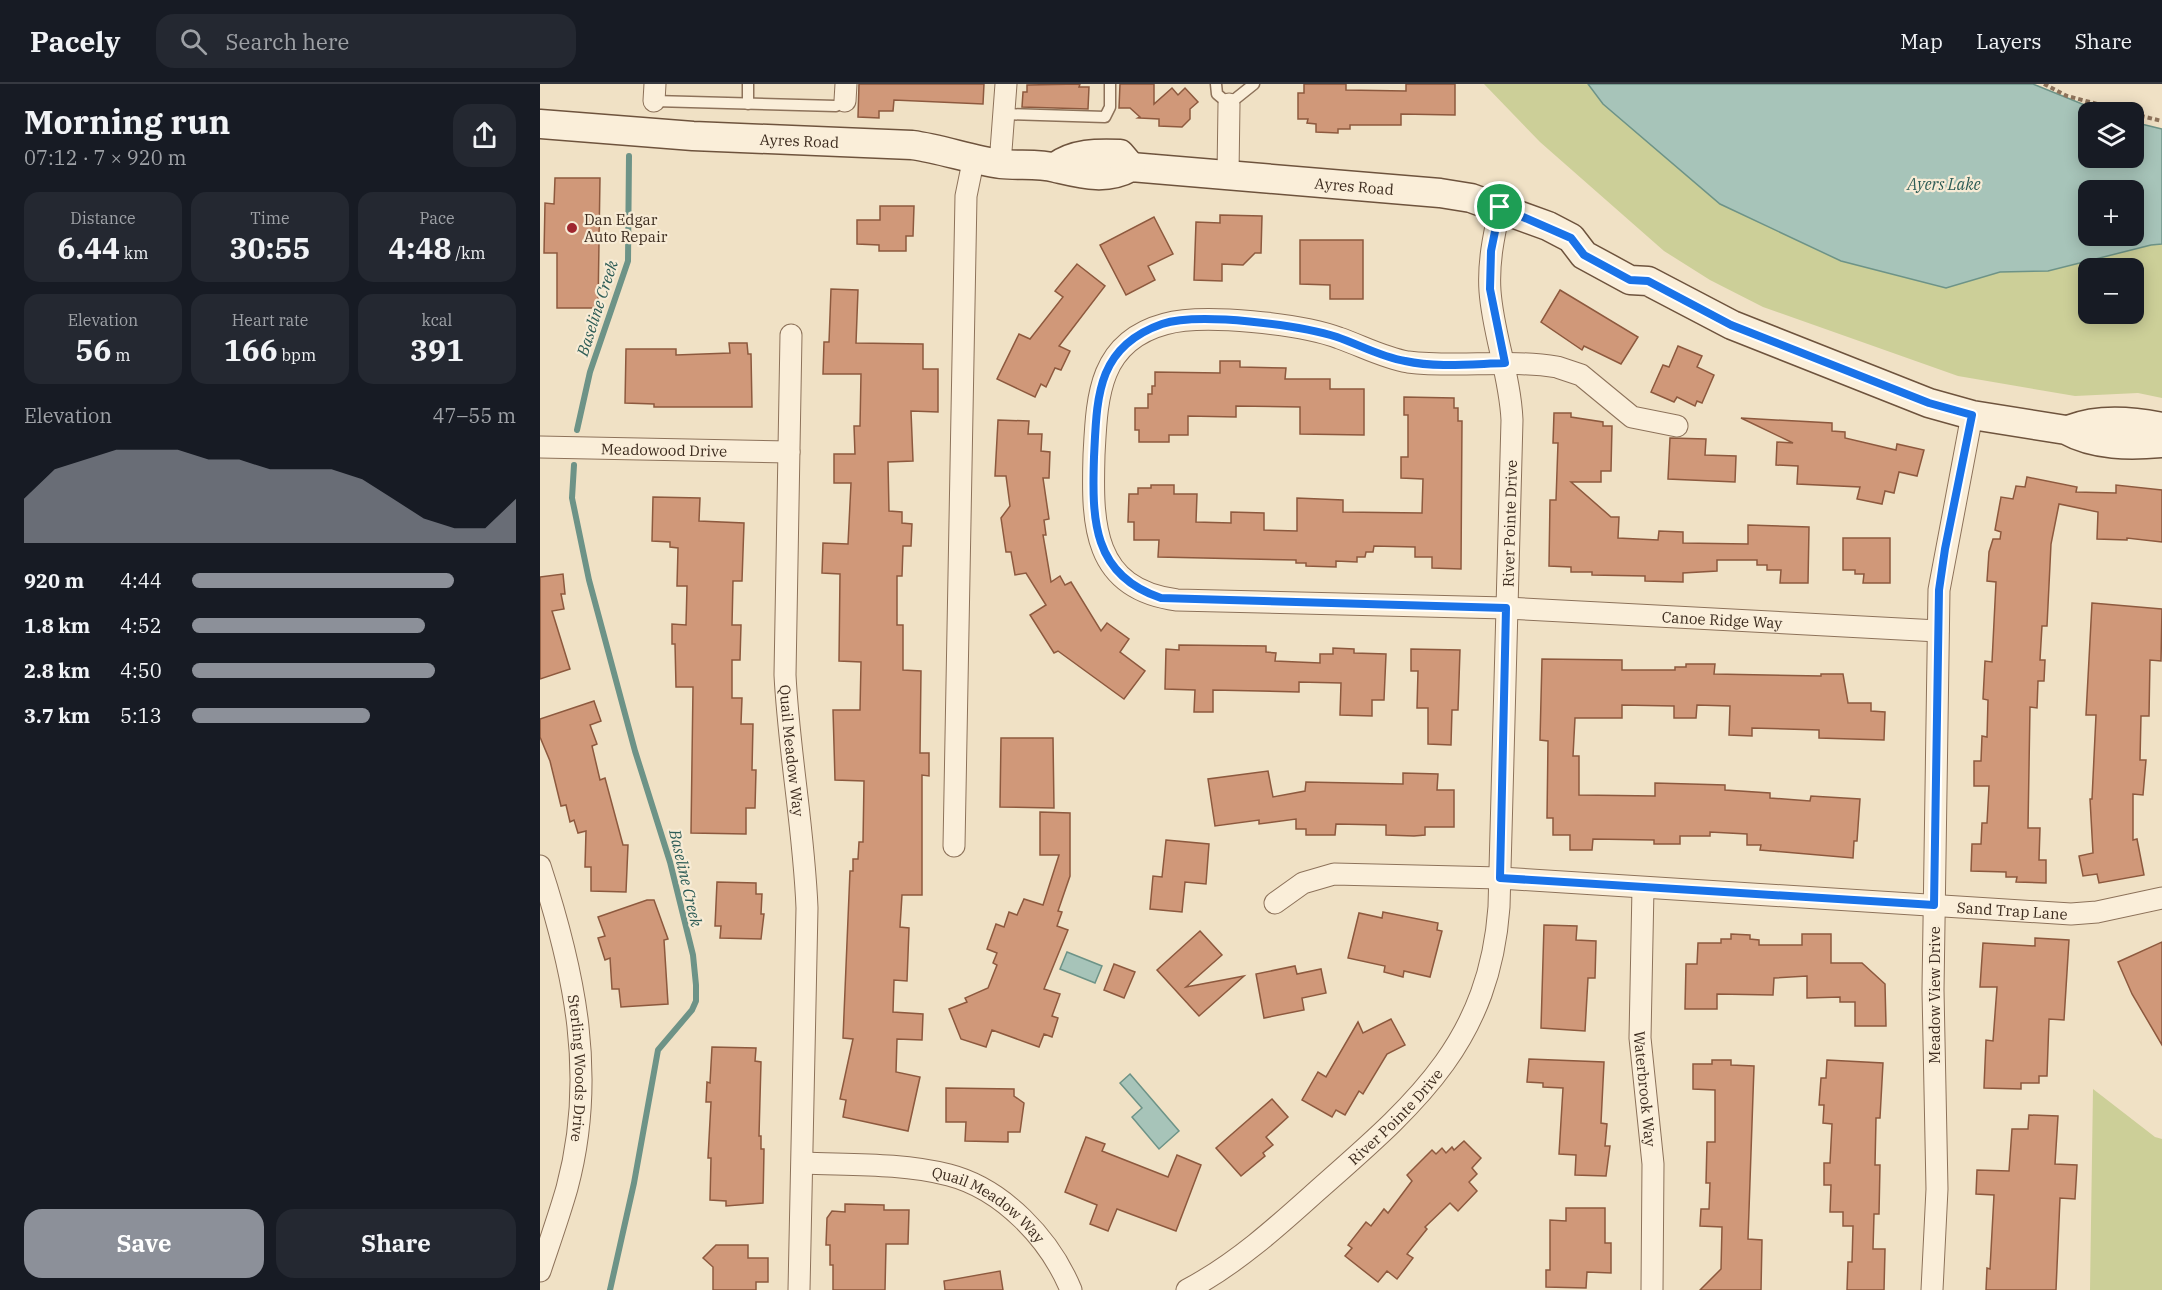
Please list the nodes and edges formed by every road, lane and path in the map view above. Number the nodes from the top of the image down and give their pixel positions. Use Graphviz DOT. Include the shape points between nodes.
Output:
graph roads {
  1 [pos="748,84"];
  2 [pos="1006,84"];
  3 [pos="1110,84"];
  4 [pos="1216,84"];
  5 [pos="1239,84"];
  6 [pos="1254,84"];
  7 [pos="2044,84"];
  8 [pos="654,93"];
  9 [pos="845,93"];
  10 [pos="2090,102"];
  11 [pos="748,104"];
  12 [pos="1229,104"];
  13 [pos="1004,114"];
  14 [pos="2144,116"];
  15 [pos="2162,120"];
  16 [pos="540,124"];
  17 [pos="987,161"];
  18 [pos="1228,174"];
  19 [pos="1500,207"];
  20 [pos="791,335"];
  21 [pos="1505,363"];
  22 [pos="1972,415"];
  23 [pos="1677,426"];
  24 [pos="2162,427"];
  25 [pos="2066,430"];
  26 [pos="2162,443"];
  27 [pos="540,447"];
  28 [pos="789,453"];
  29 [pos="1506,608"];
  30 [pos="1938,631"];
  31 [pos="954,846"];
  32 [pos="540,866"];
  33 [pos="1500,878"];
  34 [pos="1643,888"];
  35 [pos="2162,898"];
  36 [pos="1275,903"];
  37 [pos="1934,905"];
  38 [pos="803,1163"];
  39 [pos="540,1271"];
  40 [pos="798,1290"];
  41 [pos="1071,1290"];
  42 [pos="1189,1290"];
  43 [pos="1652,1290"];
  44 [pos="1932,1290"];
  1 -- 11 [label="lane"];
  2 -- 13 [label="street"];
  3 -- 13 [label="lane" via="1110,107 1105,117"];
  4 -- 12 [label="lane" via="1217,94"];
  5 -- 12 [label="lane"];
  6 -- 12 [label="lane"];
  7 -- 10 [label="path"];
  8 -- 11 [label="lane"];
  9 -- 11 [label="lane" via="836,106"];
  12 -- 18 [label="street"];
  13 -- 17 [label="street"];
  14 -- 15 [label="path"];
  16 -- 17 [label="street, Ayres Road" via="693,136 912,145"];
  17 -- 18 [label="street, Ayres Road" via="1116,176 1131,167"];
  17 -- 31 [label="street" via="966,196"];
  18 -- 19 [label="street, Ayres Road" via="1440,193"];
  19 -- 21 [label="street, River Pointe Drive" via="1491,251 1490,289"];
  19 -- 22 [label="street, Ayres Road" via="1571,238 1582,235 1601,242 1639,263 1648,281 1731,325 1929,403"];
  20 -- 28 [label="street, Quail Meadow Way"];
  21 -- 23 [label="street, Canoe Ridge Way" via="1570,370 1632,417"];
  21 -- 29 [label="street, River Pointe Drive" via="1512,420"];
  21 -- 29 [label="street, Canoe Ridge Way" via="1405,361 1294,326 1203,320 1164,324 1125,344 1105,372 1096,402 1092,501 1096,535 1115,568 1128,582 1161,598"];
  22 -- 25 [label="street, Ayres Road"];
  22 -- 30 [label="street, Meadow View Drive" via="1945,549"];
  24 -- 25 [label="street, Ayres Road" via="2120,422"];
  25 -- 26 [label="street, Ayres Road" via="2079,438 2114,444"];
  27 -- 28 [label="street, Meadowood Drive"];
  28 -- 38 [label="street, Quail Meadow Way" via="785,675 805,853 807,908"];
  29 -- 30 [label="street, Canoe Ridge Way"];
  29 -- 33 [label="street, River Pointe Drive"];
  30 -- 37 [label="street, Meadow View Drive"];
  32 -- 39 [label="street, Sterling Woods Drive" via="573,978 581,1040 580,1111 567,1187"];
  33 -- 34 [label="street, Sand Trap Lane"];
  33 -- 36 [label="street" via="1334,874 1303,883"];
  33 -- 42 [label="street, River Pointe Drive" via="1497,936 1488,969 1464,1033 1446,1065 1402,1115 1255,1246"];
  34 -- 37 [label="street, Sand Trap Lane"];
  34 -- 43 [label="street, Waterbrook Way" via="1640,1038 1653,1164"];
  35 -- 37 [label="street, Sand Trap Lane" via="2071,914"];
  37 -- 44 [label="street, Meadow View Drive" via="1937,1178"];
  38 -- 40 [label="street, Quail Meadow Way"];
  38 -- 41 [label="street, Quail Meadow Way" via="908,1167 951,1175 996,1197 1035,1231"];
}
